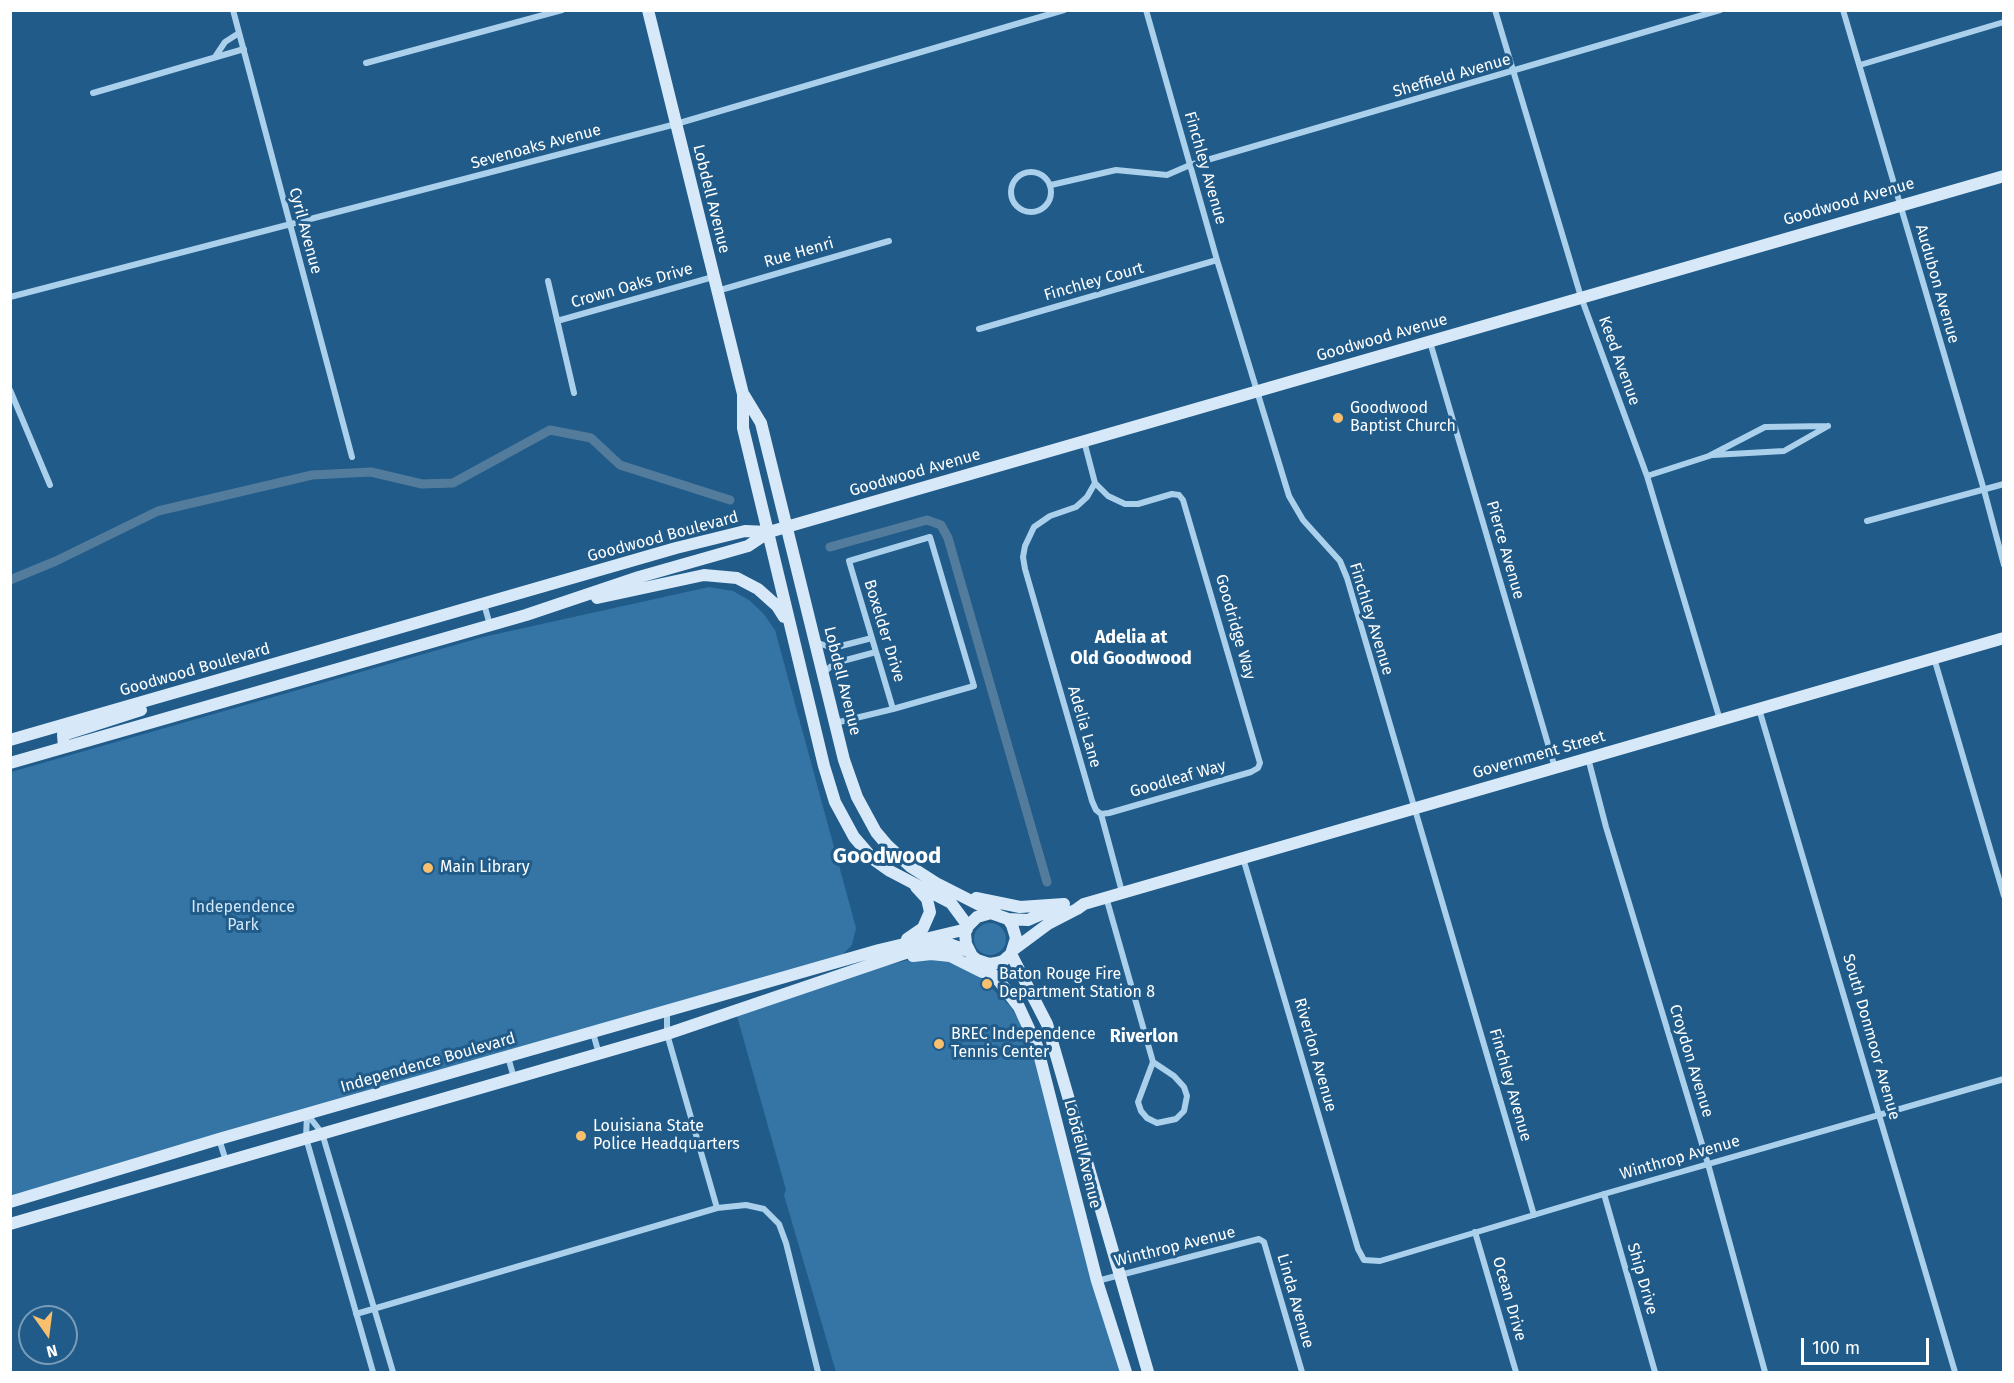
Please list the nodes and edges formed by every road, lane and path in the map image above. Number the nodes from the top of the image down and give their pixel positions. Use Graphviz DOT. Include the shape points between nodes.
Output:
graph roads {
  1 [pos="233,10"];
  2 [pos="562,10"];
  3 [pos="648,10"];
  4 [pos="1064,10"];
  5 [pos="1146,10"];
  6 [pos="1495,10"];
  7 [pos="1720,10"];
  8 [pos="1843,10"];
  9 [pos="1043,13"];
  10 [pos="2004,22"];
  11 [pos="239,33"];
  12 [pos="244,49"];
  13 [pos="214,57"];
  14 [pos="366,63"];
  15 [pos="1860,65"];
  16 [pos="1512,73"];
  17 [pos="93,93"];
  18 [pos="676,124"];
  19 [pos="1190,165"];
  20 [pos="2004,176"];
  21 [pos="1051,185"];
  22 [pos="1900,205"];
  23 [pos="289,225"];
  24 [pos="889,241"];
  25 [pos="1217,260"];
  26 [pos="713,277"];
  27 [pos="548,281"];
  28 [pos="717,291"];
  29 [pos="10,297"];
  30 [pos="1581,297"];
  31 [pos="557,321"];
  32 [pos="979,329"];
  33 [pos="1430,341"];
  34 [pos="10,390"];
  35 [pos="1257,392"];
  36 [pos="574,393"];
  37 [pos="743,394"];
  38 [pos="1084,441"];
  39 [pos="1709,456"];
  40 [pos="352,457"];
  41 [pos="1647,476"];
  42 [pos="1095,483"];
  43 [pos="2004,484"];
  44 [pos="50,485"];
  45 [pos="1984,490"];
  46 [pos="1867,521"];
  47 [pos="787,527"];
  48 [pos="769,532"];
  49 [pos="676,548"];
  50 [pos="2004,565"];
  51 [pos="639,577"];
  52 [pos="484,604"];
  53 [pos="526,615"];
  54 [pos="491,625"];
  55 [pos="790,626"];
  56 [pos="872,638"];
  57 [pos="2004,638"];
  58 [pos="815,642"];
  59 [pos="876,652"];
  60 [pos="299,657"];
  61 [pos="1934,658"];
  62 [pos="823,673"];
  63 [pos="261,690"];
  64 [pos="168,695"];
  65 [pos="893,709"];
  66 [pos="1760,709"];
  67 [pos="1720,720"];
  68 [pos="835,723"];
  69 [pos="10,740"];
  70 [pos="64,747"];
  71 [pos="1588,758"];
  72 [pos="844,760"];
  73 [pos="10,763"];
  74 [pos="824,766"];
  75 [pos="1259,766"];
  76 [pos="1554,768"];
  77 [pos="1413,808"];
  78 [pos="1101,814"];
  79 [pos="887,845"];
  80 [pos="1243,858"];
  81 [pos="873,859"];
  82 [pos="914,884"];
  83 [pos="1122,892"];
  84 [pos="2004,896"];
  85 [pos="1106,897"];
  86 [pos="966,898"];
  87 [pos="1065,904"];
  88 [pos="1084,904"];
  89 [pos="1003,917"];
  90 [pos="968,928"];
  91 [pos="1029,937"];
  92 [pos="896,946"];
  93 [pos="1012,952"];
  94 [pos="973,956"];
  95 [pos="891,959"];
  96 [pos="1020,970"];
  97 [pos="996,977"];
  98 [pos="667,1012"];
  99 [pos="593,1033"];
  100 [pos="667,1034"];
  101 [pos="598,1054"];
  102 [pos="508,1057"];
  103 [pos="1154,1062"];
  104 [pos="514,1078"];
  105 [pos="2004,1079"];
  106 [pos="307,1114"];
  107 [pos="1880,1114"];
  108 [pos="322,1133"];
  109 [pos="306,1138"];
  110 [pos="219,1139"];
  111 [pos="226,1161"];
  112 [pos="1708,1164"];
  113 [pos="1604,1194"];
  114 [pos="10,1202"];
  115 [pos="717,1208"];
  116 [pos="1534,1215"];
  117 [pos="10,1224"];
  118 [pos="1475,1232"];
  119 [pos="1259,1239"];
  120 [pos="1364,1260"];
  121 [pos="1118,1275"];
  122 [pos="1098,1281"];
  123 [pos="374,1308"];
  124 [pos="356,1314"];
  125 [pos="373,1372"];
  126 [pos="393,1372"];
  127 [pos="818,1372"];
  128 [pos="1126,1372"];
  129 [pos="1148,1372"];
  130 [pos="1302,1372"];
  131 [pos="1516,1372"];
  132 [pos="1655,1372"];
  133 [pos="1765,1372"];
  134 [pos="1955,1372"];
  1 -- 11 [label="street, Cyril Avenue"];
  2 -- 14 [label="street"];
  3 -- 18 [label="main road, Lobdell Avenue"];
  4 -- 9 [label="street, Sevenoaks Avenue"];
  5 -- 19 [label="street, Finchley Avenue"];
  6 -- 16 [label="street, Keed Avenue"];
  7 -- 16 [label="street, Sheffield Avenue"];
  8 -- 15 [label="street, Audubon Avenue"];
  9 -- 18 [label="street, Sevenoaks Avenue"];
  10 -- 15 [label="street"];
  11 -- 12 [label="street, Cyril Avenue"];
  11 -- 13 [label="street" via="225,42"];
  12 -- 13 [label="street"];
  12 -- 23 [label="street, Cyril Avenue"];
  13 -- 17 [label="street"];
  15 -- 22 [label="street, Audubon Avenue"];
  16 -- 19 [label="street, Sheffield Avenue"];
  16 -- 30 [label="street, Keed Avenue"];
  18 -- 23 [label="street, Sevenoaks Avenue"];
  18 -- 26 [label="main road, Lobdell Avenue"];
  19 -- 21 [label="street, Sheffield Avenue" via="1167,175 1116,170"];
  19 -- 25 [label="street, Finchley Avenue"];
  20 -- 22 [label="main road, Goodwood Avenue"];
  21 -- 21 [label="street" via="1052,195 1042,209 1024,211 1012,198 1014,181 1029,171 1046,178"];
  22 -- 30 [label="main road, Goodwood Avenue"];
  22 -- 45 [label="street, Audubon Avenue"];
  23 -- 29 [label="street, Sevenoaks Avenue"];
  23 -- 40 [label="street, Cyril Avenue"];
  24 -- 28 [label="street, Rue Henri"];
  25 -- 32 [label="street, Finchley Court"];
  25 -- 35 [label="street, Finchley Avenue"];
  26 -- 28 [label="main road, Lobdell Avenue"];
  26 -- 31 [label="street, Crown Oaks Drive"];
  27 -- 31 [label="street"];
  28 -- 37 [label="main road, Lobdell Avenue"];
  30 -- 33 [label="main road, Goodwood Avenue"];
  30 -- 41 [label="street, Keed Avenue"];
  31 -- 36 [label="street"];
  33 -- 35 [label="main road, Goodwood Avenue"];
  33 -- 76 [label="street, Pierce Avenue"];
  34 -- 44 [label="street"];
  35 -- 38 [label="main road, Goodwood Avenue"];
  35 -- 77 [label="street, Finchley Avenue" via="1292,503 1344,568"];
  37 -- 47 [label="main road, Lobdell Avenue" via="761,423"];
  37 -- 48 [label="main road, Lobdell Avenue" via="743,428"];
  38 -- 42 [label="street"];
  38 -- 47 [label="main road, Goodwood Avenue"];
  39 -- 39 [label="street" via="1765,427 1828,426 1784,452"];
  39 -- 41 [label="street"];
  41 -- 67 [label="street, Keed Avenue"];
  42 -- 75 [label="street, Goodridge Way" via="1108,496 1125,504 1172,494 1181,497 1194,531"];
  42 -- 78 [label="street, Adelia Lane" via="1076,507 1050,516 1034,527 1023,557 1092,801"];
  43 -- 45 [label="street"];
  45 -- 46 [label="street"];
  45 -- 50 [label="street, Audubon Avenue"];
  47 -- 48 [label="main road, Goodwood Avenue"];
  47 -- 58 [label="main road, Lobdell Avenue"];
  48 -- 49 [label="main road, Goodwood Boulevard" via="745,531"];
  48 -- 51 [label="main road, Goodwood Boulevard" via="748,546"];
  48 -- 55 [label="main road, Lobdell Avenue"];
  49 -- 51 [label="main road" via="669,562"];
  49 -- 52 [label="main road, Goodwood Boulevard"];
  51 -- 53 [label="main road, Goodwood Boulevard"];
  52 -- 54 [label="street"];
  52 -- 60 [label="main road, Goodwood Boulevard"];
  53 -- 54 [label="main road, Goodwood Boulevard"];
  53 -- 55 [label="main road" via="704,575 737,578 758,589 777,606"];
  54 -- 63 [label="main road, Goodwood Boulevard"];
  55 -- 74 [label="main road, Lobdell Avenue"];
  56 -- 58 [label="street" via="833,648"];
  56 -- 59 [label="street, Boxelder Drive"];
  56 -- 65 [label="street, Boxelder Drive" via="849,561 930,537 974,686"];
  57 -- 61 [label="main road, Government Street"];
  58 -- 62 [label="main road, Lobdell Avenue"];
  59 -- 62 [label="street" via="835,663"];
  59 -- 65 [label="street, Boxelder Drive"];
  60 -- 63 [label="main road" via="263,675 259,682"];
  60 -- 64 [label="main road, Goodwood Boulevard"];
  61 -- 66 [label="main road, Government Street"];
  61 -- 84 [label="street"];
  62 -- 68 [label="main road, Lobdell Avenue"];
  63 -- 70 [label="main road, Goodwood Boulevard"];
  64 -- 69 [label="main road, Goodwood Boulevard"];
  64 -- 70 [label="main road" via="146,708 63,735"];
  65 -- 68 [label="street"];
  66 -- 67 [label="main road, Government Street"];
  66 -- 107 [label="street, South Donmoor Avenue"];
  67 -- 71 [label="main road, Government Street"];
  68 -- 72 [label="main road, Lobdell Avenue"];
  70 -- 73 [label="main road, Goodwood Boulevard"];
  71 -- 76 [label="main road, Government Street"];
  71 -- 112 [label="street, Croydon Avenue"];
  72 -- 74 [label="main road"];
  72 -- 79 [label="main road, Lobdell Avenue" via="861,806"];
  74 -- 81 [label="main road, Lobdell Avenue" via="843,820"];
  75 -- 78 [label="street, Goodleaf Way" via="1251,772"];
  76 -- 77 [label="main road, Government Street"];
  77 -- 80 [label="main road, Government Street"];
  77 -- 116 [label="street, Finchley Avenue"];
  78 -- 83 [label="street, Adelia Lane"];
  79 -- 81 [label="main road"];
  79 -- 86 [label="main road, Lobdell Avenue" via="922,875"];
  80 -- 83 [label="main road, Government Street"];
  80 -- 120 [label="street, Riverlon Avenue"];
  81 -- 82 [label="main road, Lobdell Avenue"];
  82 -- 90 [label="main road, Lobdell Avenue" via="951,903"];
  82 -- 92 [label="main road" via="927,899 929,917 918,933"];
  83 -- 85 [label="main road, Government Street"];
  85 -- 88 [label="main road, Government Street"];
  85 -- 103 [label="street"];
  86 -- 87 [label="main road" via="1020,907"];
  86 -- 89 [label="main road, Lobdell Avenue"];
  87 -- 88 [label="main road, Government Street"];
  87 -- 89 [label="main road, Government Street" via="1036,918"];
  88 -- 91 [label="main road, Government Street"];
  89 -- 90 [label="main road" via="984,914"];
  89 -- 93 [label="main road" via="1012,925 1017,938"];
  90 -- 92 [label="main road"];
  90 -- 94 [label="main road" via="965,939"];
  91 -- 93 [label="main road, Government Street"];
  91 -- 96 [label="main road"];
  92 -- 98 [label="main road, Independence Boulevard"];
  93 -- 94 [label="main road" via="1003,961 989,964"];
  93 -- 96 [label="main road, Lobdell Avenue"];
  94 -- 95 [label="main road" via="949,944 936,944"];
  94 -- 97 [label="main road, Lobdell Avenue"];
  95 -- 97 [label="main road" via="941,955"];
  95 -- 100 [label="main road"];
  96 -- 121 [label="main road, Lobdell Avenue" via="1047,1024"];
  97 -- 122 [label="main road, Lobdell Avenue" via="1019,1007 1037,1046"];
  98 -- 99 [label="main road, Independence Boulevard"];
  98 -- 100 [label="street"];
  99 -- 101 [label="street"];
  99 -- 102 [label="main road, Independence Boulevard"];
  100 -- 101 [label="main road"];
  100 -- 115 [label="street"];
  101 -- 104 [label="main road"];
  102 -- 104 [label="street"];
  102 -- 106 [label="main road, Independence Boulevard"];
  103 -- 103 [label="street" via="1138,1102 1141,1111 1157,1123 1176,1119 1184,1111 1184,1087"];
  104 -- 108 [label="main road"];
  105 -- 107 [label="street, Winthrop Avenue"];
  106 -- 108 [label="street"];
  106 -- 109 [label="street"];
  106 -- 110 [label="main road, Independence Boulevard"];
  107 -- 112 [label="street, Winthrop Avenue"];
  107 -- 134 [label="street, South Donmoor Avenue"];
  108 -- 109 [label="main road"];
  108 -- 123 [label="street"];
  109 -- 111 [label="main road"];
  109 -- 124 [label="street"];
  110 -- 111 [label="street"];
  110 -- 114 [label="main road, Independence Boulevard"];
  111 -- 117 [label="main road"];
  112 -- 113 [label="street, Winthrop Avenue"];
  112 -- 133 [label="street, Croydon Avenue"];
  113 -- 116 [label="street, Winthrop Avenue"];
  113 -- 132 [label="street, Ship Drive"];
  115 -- 123 [label="street"];
  115 -- 127 [label="street" via="746,1205 764,1209 779,1224"];
  116 -- 118 [label="street, Winthrop Avenue"];
  118 -- 120 [label="street, Winthrop Avenue" via="1380,1261"];
  118 -- 131 [label="street, Ocean Drive"];
  119 -- 121 [label="street, Winthrop Avenue"];
  119 -- 130 [label="street, Linda Avenue" via="1264,1242"];
  121 -- 122 [label="street, Winthrop Avenue"];
  121 -- 129 [label="main road, Lobdell Avenue"];
  122 -- 128 [label="main road, Lobdell Avenue"];
  123 -- 124 [label="street"];
  123 -- 126 [label="street"];
  124 -- 125 [label="street"];
}
